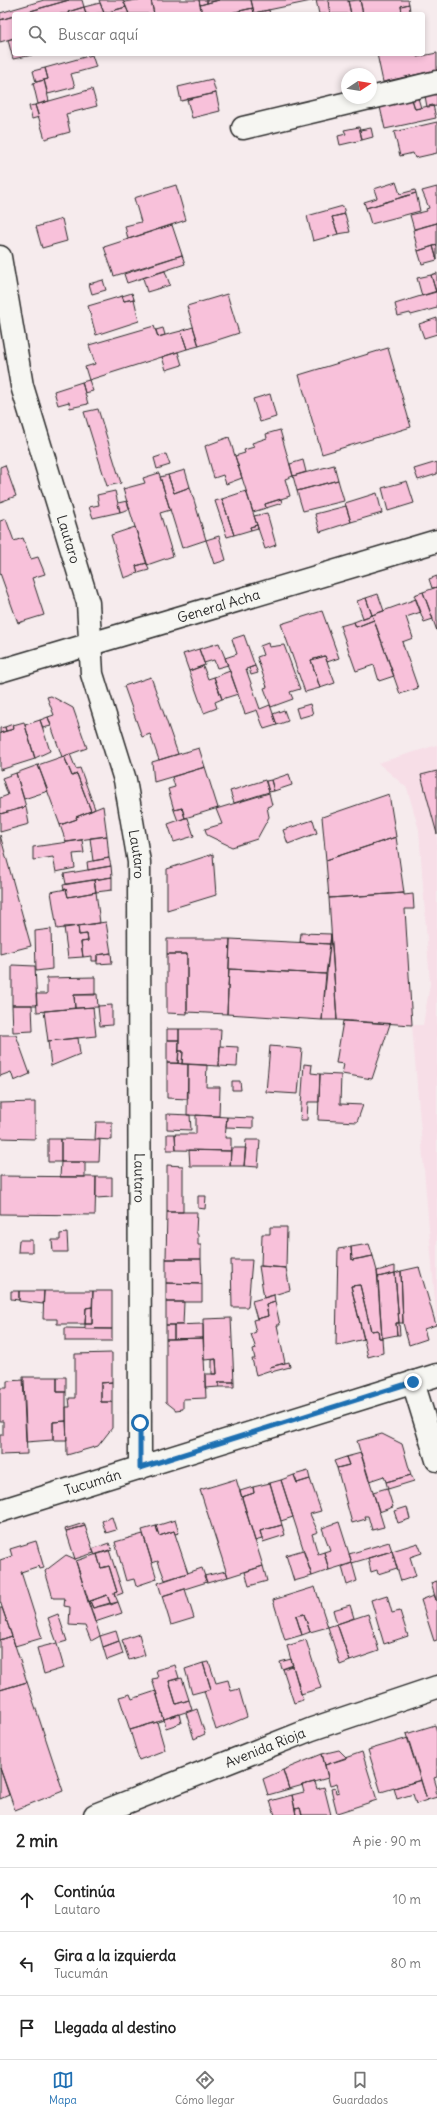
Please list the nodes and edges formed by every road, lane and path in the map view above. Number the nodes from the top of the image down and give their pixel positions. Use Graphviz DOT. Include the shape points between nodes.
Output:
graph roads {
  1 [pos="437,82"];
  2 [pos="377,96"];
  3 [pos="345,104"];
  4 [pos="243,128"];
  5 [pos="0,257"];
  6 [pos="437,541"];
  7 [pos="91,644"];
  8 [pos="0,671"];
  9 [pos="437,1375"];
  10 [pos="413,1382"];
  11 [pos="437,1460"];
  12 [pos="140,1468"];
  13 [pos="0,1511"];
  14 [pos="437,1687"];
  15 [pos="95,1815"];
  1 -- 2 [label="street"];
  3 -- 4 [label="street"];
  5 -- 7 [label="street, Lautaro" via="22,386 88,603"];
  6 -- 7 [label="street, General Acha"];
  7 -- 8 [label="street, General Acha"];
  7 -- 12 [label="street, Lautaro" via="92,674 126,780 139,862"];
  9 -- 10 [label="street, Tucumán"];
  10 -- 11 [label="street"];
  10 -- 12 [label="street, Tucumán"];
  12 -- 13 [label="street, Tucumán"];
  14 -- 15 [label="street, Avenida Rioja" via="312,1729"];
}
